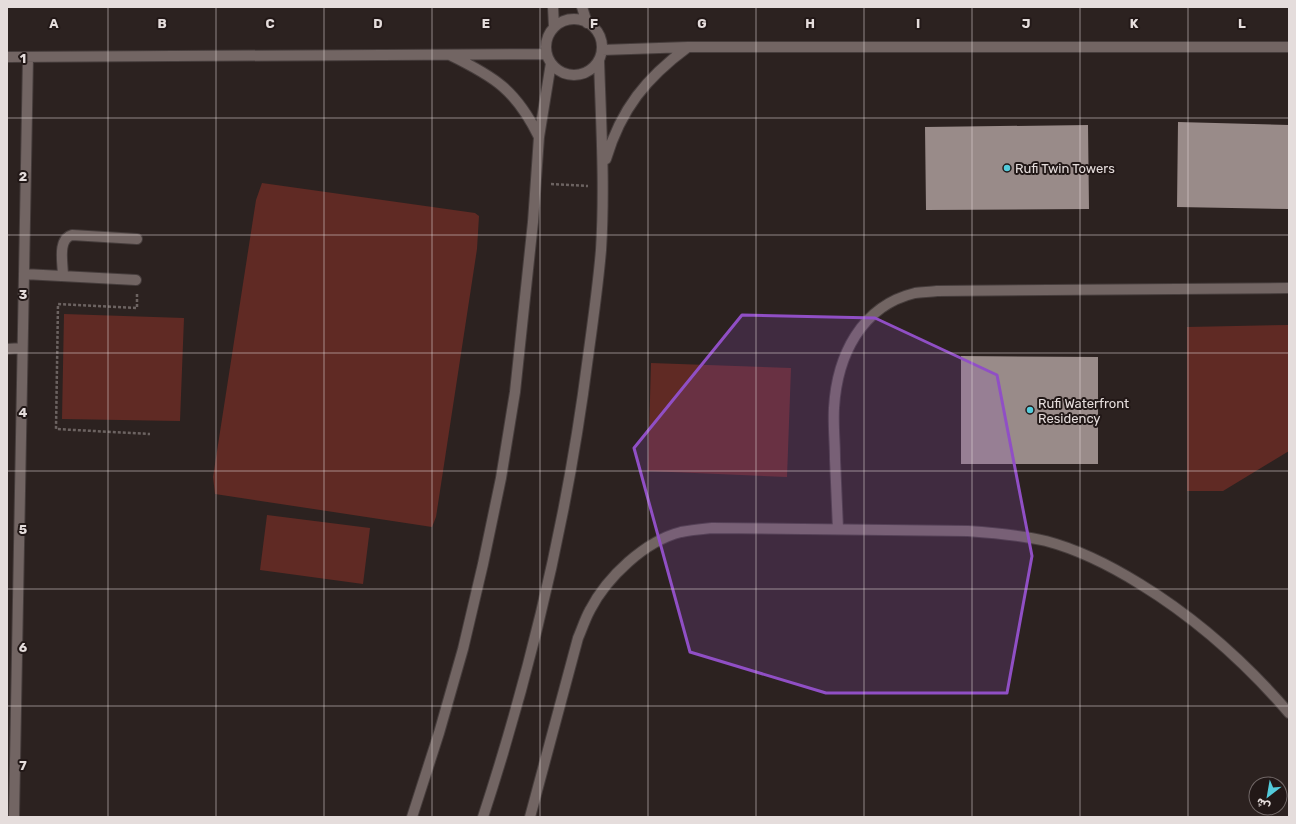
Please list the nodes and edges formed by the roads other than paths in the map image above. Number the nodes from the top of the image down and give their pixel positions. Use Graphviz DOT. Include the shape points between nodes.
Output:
graph roads {
  1 [pos="545,7"];
  2 [pos="582,7"];
  3 [pos="553,12"];
  4 [pos="587,23"];
  5 [pos="554,27"];
  6 [pos="688,47"];
  7 [pos="1289,47"];
  8 [pos="448,54"];
  9 [pos="600,55"];
  10 [pos="7,57"];
  11 [pos="28,57"];
  12 [pos="549,58"];
  13 [pos="539,137"];
  14 [pos="604,167"];
  15 [pos="137,239"];
  16 [pos="24,274"];
  17 [pos="63,276"];
  18 [pos="136,280"];
  19 [pos="1289,288"];
  20 [pos="22,348"];
  21 [pos="7,349"];
  22 [pos="838,529"];
  23 [pos="1289,713"];
  24 [pos="14,817"];
  25 [pos="412,817"];
  26 [pos="482,817"];
  27 [pos="530,817"];
  1 -- 3 [label="street"];
  2 -- 4 [label="street"];
  3 -- 5 [label="street"];
  4 -- 5 [label="street" via="570,20"];
  4 -- 9 [label="street" via="599,35"];
  5 -- 12 [label="street" via="546,44"];
  6 -- 7 [label="street"];
  6 -- 9 [label="street"];
  6 -- 14 [label="street" via="655,74 632,102 618,127"];
  8 -- 11 [label="street"];
  8 -- 12 [label="street"];
  8 -- 13 [label="street" via="503,86 518,101"];
  9 -- 12 [label="street" via="593,67 585,73 576,75 566,74 558,69"];
  9 -- 14 [label="street"];
  10 -- 11 [label="street"];
  11 -- 16 [label="street"];
  12 -- 13 [label="street"];
  13 -- 25 [label="street" via="516,384 501,478 463,649"];
  14 -- 26 [label="street" via="601,249 584,393 572,465 554,558 527,671"];
  15 -- 17 [label="street" via="68,236 62,245"];
  16 -- 17 [label="street"];
  16 -- 20 [label="street"];
  17 -- 18 [label="street"];
  19 -- 22 [label="street" via="937,291 916,293 896,300 878,311 862,326 842,362 834,408"];
  20 -- 21 [label="street"];
  20 -- 24 [label="street"];
  22 -- 23 [label="street" via="1008,533 1086,555 1122,573 1201,626 1237,657"];
  22 -- 27 [label="street" via="712,528 681,532 652,544 628,562 606,584 590,610 578,638"];
}
